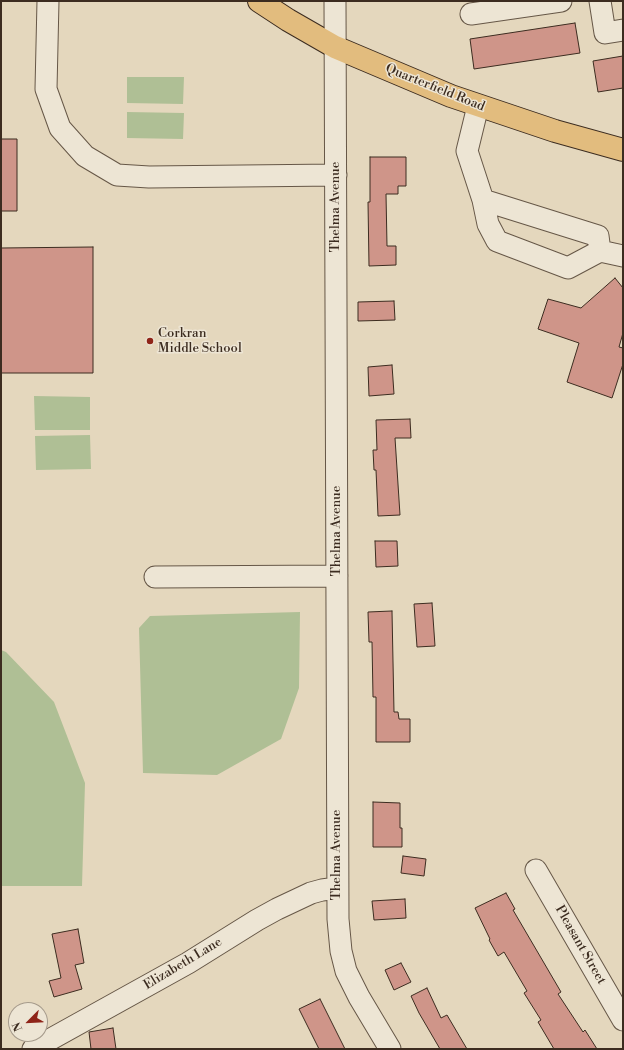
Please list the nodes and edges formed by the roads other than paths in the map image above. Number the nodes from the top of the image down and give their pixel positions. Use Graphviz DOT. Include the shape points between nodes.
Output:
graph roads {
  1 [pos="48,1"];
  2 [pos="259,1"];
  3 [pos="335,1"];
  4 [pos="561,1"];
  5 [pos="600,1"];
  6 [pos="524,4"];
  7 [pos="472,14"];
  8 [pos="623,30"];
  9 [pos="335,46"];
  10 [pos="478,106"];
  11 [pos="623,150"];
  12 [pos="336,175"];
  13 [pos="483,200"];
  14 [pos="600,251"];
  15 [pos="623,256"];
  16 [pos="337,576"];
  17 [pos="155,577"];
  18 [pos="536,870"];
  19 [pos="337,888"];
  20 [pos="623,1020"];
  21 [pos="33,1049"];
  22 [pos="390,1049"];
  1 -- 12 [label="street" via="46,89 60,128 85,156 117,175"];
  2 -- 9 [label="main road, Quarterfield Road"];
  3 -- 9 [label="street, Thelma Avenue"];
  4 -- 6 [label="street"];
  5 -- 8 [label="street" via="605,33"];
  6 -- 7 [label="street"];
  9 -- 10 [label="main road, Quarterfield Road"];
  9 -- 12 [label="street, Thelma Avenue"];
  10 -- 11 [label="main road, Quarterfield Road"];
  10 -- 13 [label="street" via="467,151"];
  12 -- 16 [label="street, Thelma Avenue"];
  13 -- 14 [label="street" via="598,236"];
  13 -- 14 [label="street" via="488,224 497,241 568,268"];
  14 -- 15 [label="street"];
  16 -- 17 [label="street"];
  16 -- 19 [label="street, Thelma Avenue"];
  18 -- 20 [label="street, Pleasant Street"];
  19 -- 21 [label="street, Elizabeth Lane" via="311,893 277,909 188,963"];
  19 -- 22 [label="street, Thelma Avenue" via="343,962 359,997"];
}
